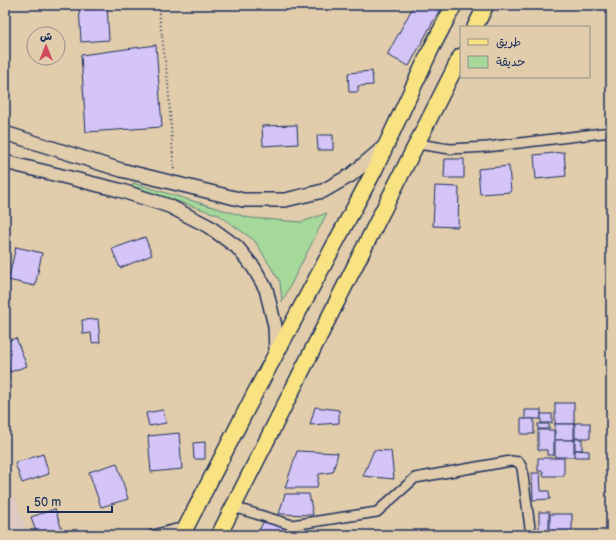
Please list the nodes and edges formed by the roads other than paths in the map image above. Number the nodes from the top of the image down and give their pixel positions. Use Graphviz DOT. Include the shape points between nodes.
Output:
graph roads {
  1 [pos="454,5"];
  2 [pos="486,5"];
  3 [pos="476,26"];
  4 [pos="460,58"];
  5 [pos="611,132"];
  6 [pos="5,133"];
  7 [pos="386,144"];
  8 [pos="418,144"];
  9 [pos="5,162"];
  10 [pos="121,170"];
  11 [pos="119,190"];
  12 [pos="276,354"];
  13 [pos="233,507"];
  14 [pos="183,534"];
  15 [pos="152,535"];
  16 [pos="219,535"];
  17 [pos="531,535"];
  1 -- 7 [label="main road"];
  2 -- 3 [label="main road"];
  4 -- 8 [label="main road"];
  5 -- 8 [label="street" via="487,147 450,149"];
  6 -- 10 [label="main road"];
  7 -- 10 [label="main road" via="351,175 334,185 323,191 285,200 243,200"];
  7 -- 12 [label="main road"];
  8 -- 13 [label="main road"];
  9 -- 11 [label="main road"];
  10 -- 11 [label="main road"];
  11 -- 12 [label="main road" via="169,206 208,226 237,247 254,268 266,289 275,326"];
  12 -- 14 [label="main road"];
  13 -- 16 [label="main road"];
  13 -- 17 [label="street" via="292,524 377,512 416,478 510,461 519,462 522,468"];
  14 -- 15 [label="street" via="176,529"];
}
